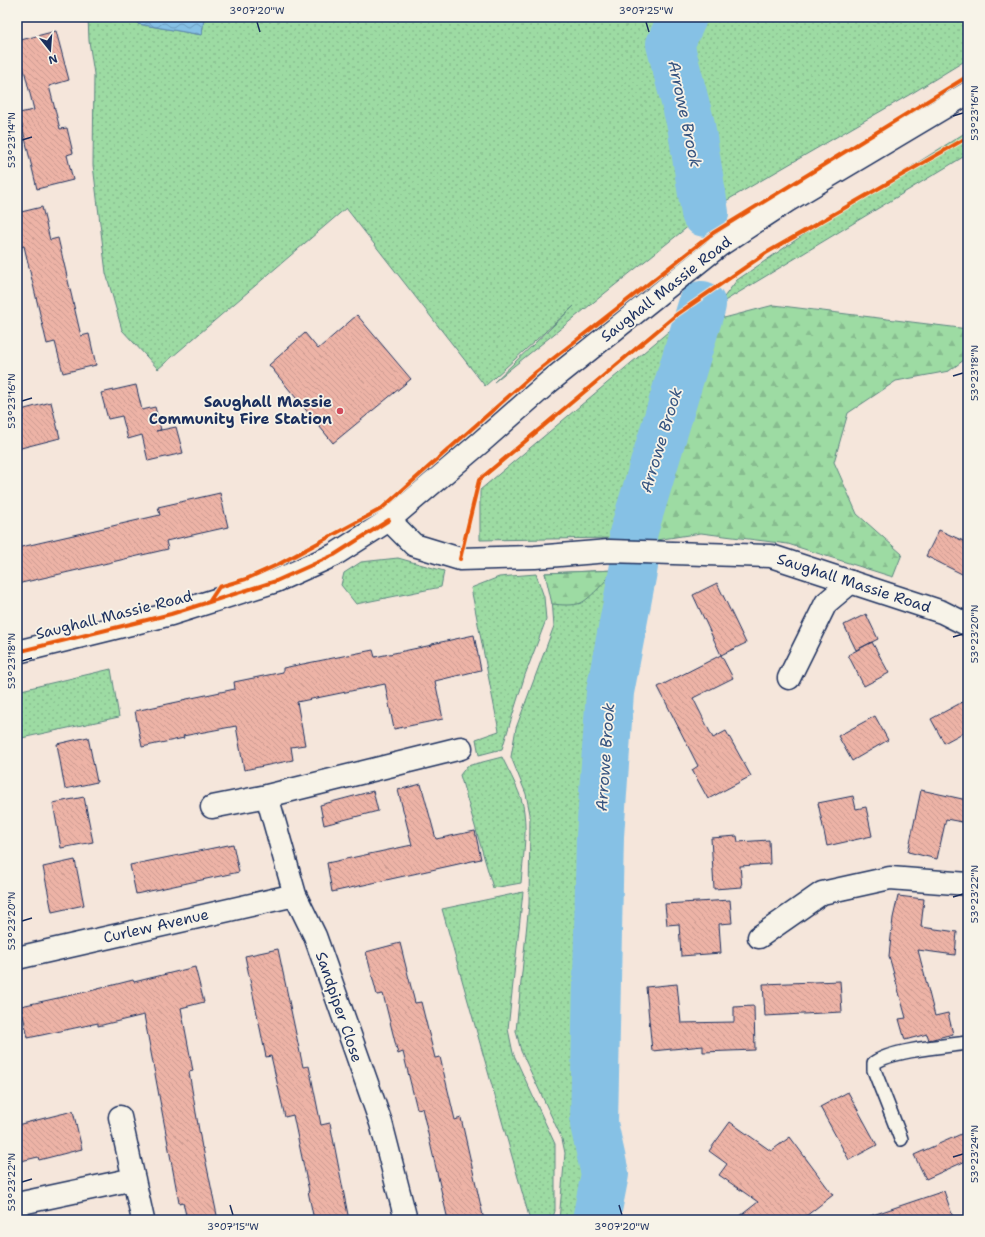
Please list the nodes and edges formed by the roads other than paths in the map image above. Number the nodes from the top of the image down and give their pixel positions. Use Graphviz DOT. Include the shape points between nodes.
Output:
graph roads {
  1 [pos="968,93"];
  2 [pos="389,520"];
  3 [pos="851,582"];
  4 [pos="968,625"];
  5 [pos="17,652"];
  6 [pos="789,678"];
  7 [pos="461,748"];
  8 [pos="267,796"];
  9 [pos="212,807"];
  10 [pos="968,884"];
  11 [pos="295,895"];
  12 [pos="759,937"];
  13 [pos="17,958"];
  14 [pos="968,1043"];
  15 [pos="120,1117"];
  16 [pos="901,1139"];
  17 [pos="134,1179"];
  18 [pos="17,1204"];
  19 [pos="143,1220"];
  20 [pos="406,1220"];
  1 -- 2 [label="street, Saughall Massie Road" via="787,201 720,245 549,382"];
  2 -- 3 [label="street, Saughall Massie Road" via="414,545 460,559 610,551 771,556"];
  2 -- 5 [label="street, Saughall Massie Road" via="334,556 276,581 171,614"];
  3 -- 4 [label="street, Saughall Massie Road" via="942,612"];
  3 -- 6 [label="street" via="826,603"];
  7 -- 8 [label="street"];
  8 -- 9 [label="street"];
  8 -- 11 [label="street, Sandpiper Close"];
  10 -- 12 [label="street" via="890,878 822,893"];
  11 -- 13 [label="street, Curlew Avenue"];
  11 -- 20 [label="street, Sandpiper Close" via="315,936 381,1124"];
  14 -- 16 [label="lane" via="894,1054 874,1063 874,1070"];
  15 -- 17 [label="street"];
  17 -- 18 [label="street"];
  17 -- 19 [label="street"];
}
